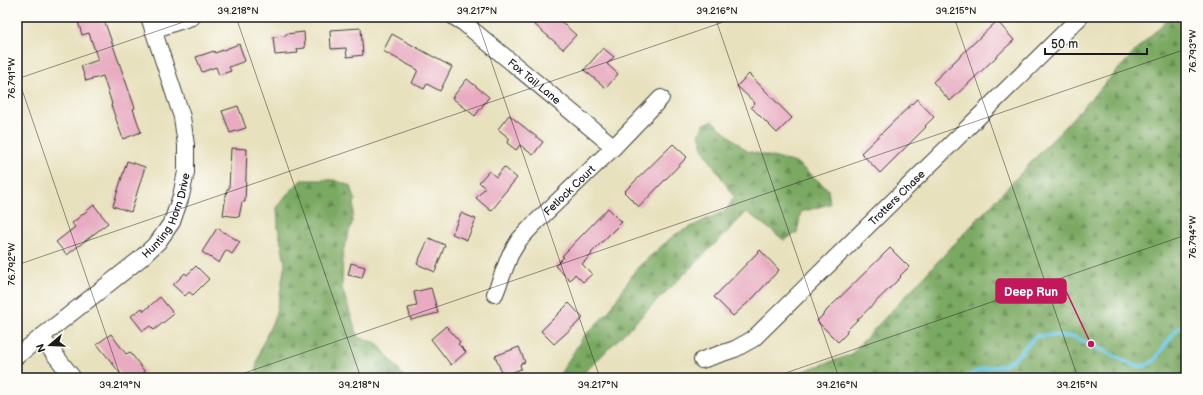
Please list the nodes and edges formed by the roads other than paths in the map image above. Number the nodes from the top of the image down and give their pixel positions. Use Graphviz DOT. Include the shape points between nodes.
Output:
graph roads {
  1 [pos="192,17"];
  2 [pos="454,17"];
  3 [pos="1080,17"];
  4 [pos="151,23"];
  5 [pos="661,98"];
  6 [pos="614,147"];
  7 [pos="495,294"];
  8 [pos="41,337"];
  9 [pos="17,356"];
  10 [pos="702,360"];
  11 [pos="73,378"];
  1 -- 4 [label="street"];
  2 -- 6 [label="street, Fox Tail Lane"];
  3 -- 10 [label="street, Trotters Chase" via="753,339 735,349"];
  4 -- 8 [label="street, Hunting Horn Drive" via="182,117 186,145 186,172 172,222 158,242 140,259"];
  5 -- 6 [label="street, Fetlock Court"];
  6 -- 7 [label="street, Fetlock Court" via="519,240 510,255"];
  8 -- 9 [label="street, Hunting Horn Drive"];
  8 -- 11 [label="street"];
}
